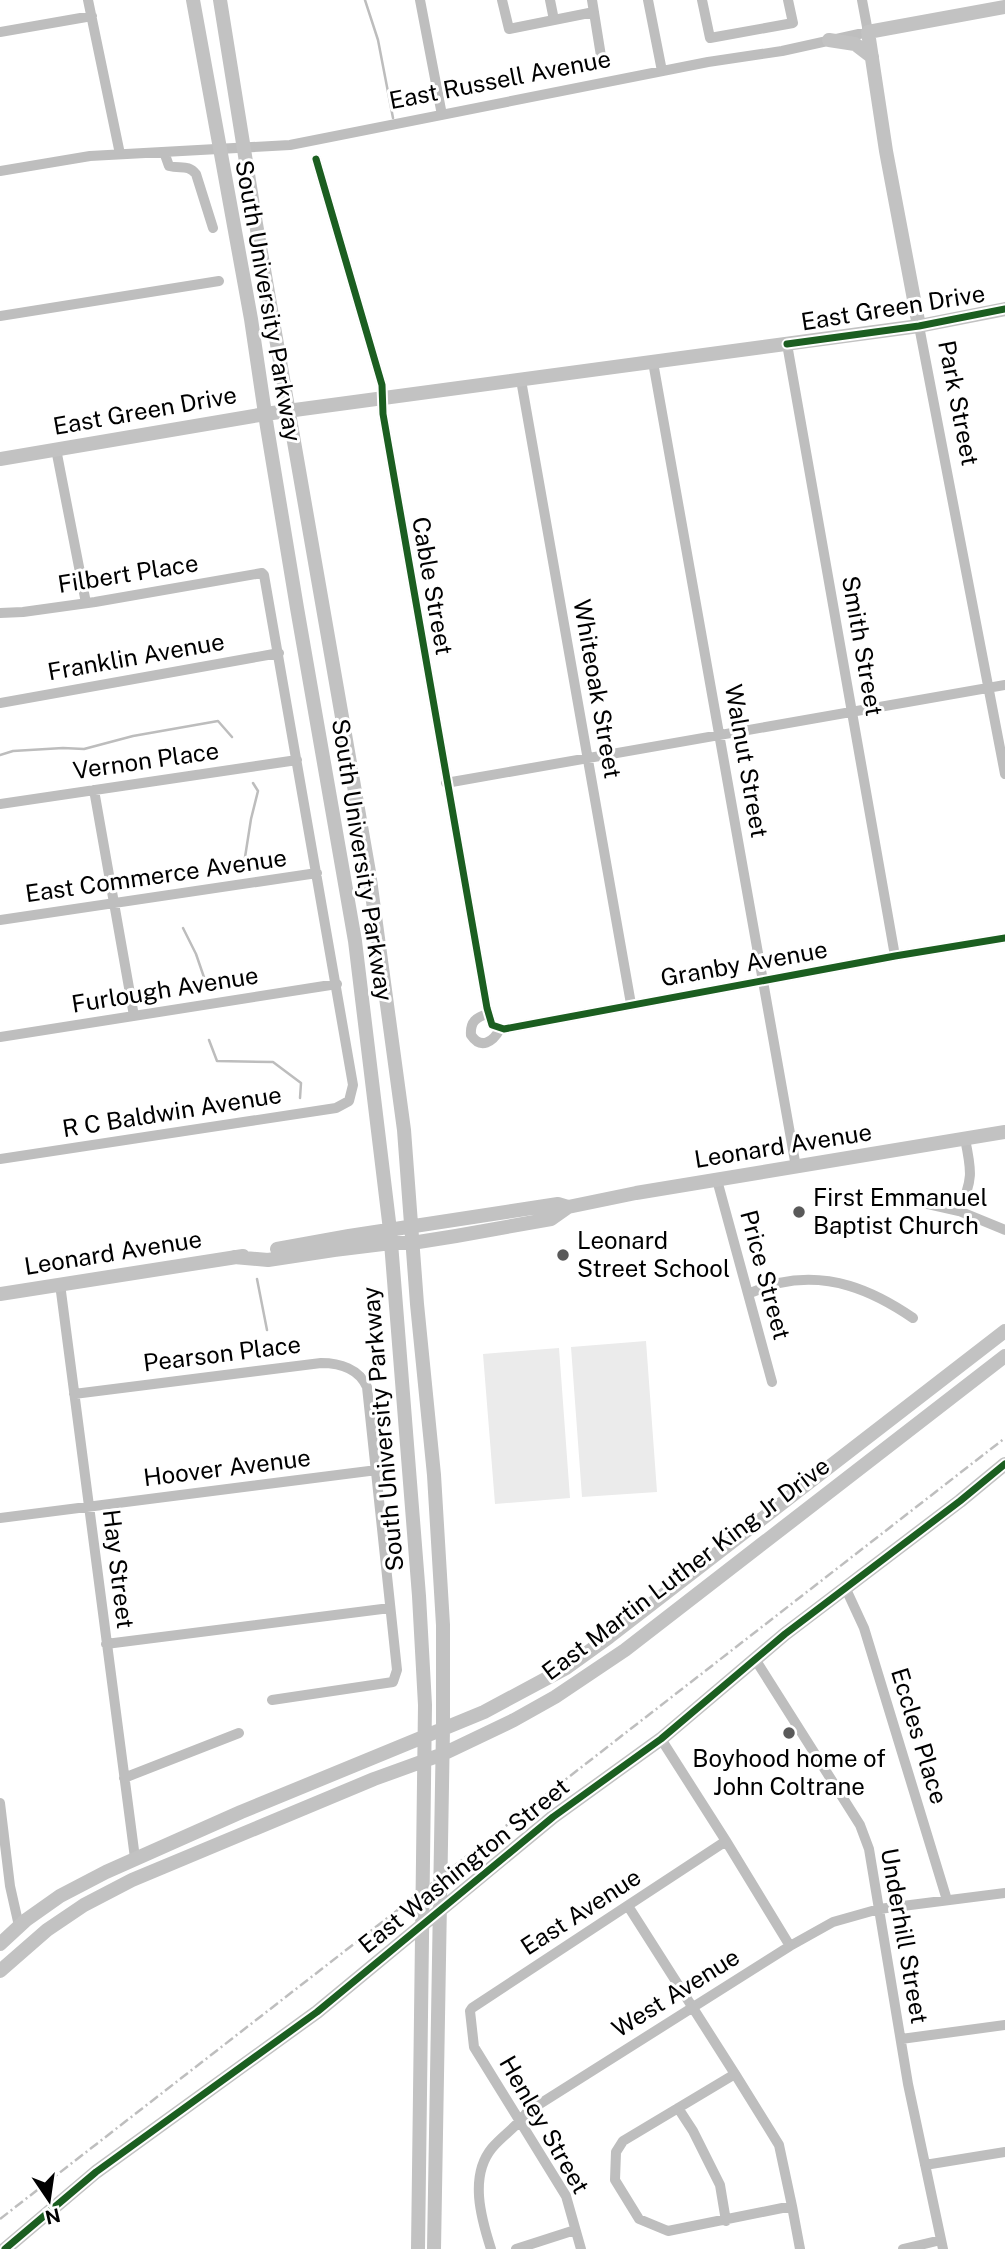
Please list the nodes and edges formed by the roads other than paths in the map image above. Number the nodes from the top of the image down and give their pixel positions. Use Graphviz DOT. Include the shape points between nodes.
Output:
graph roads {
  1 [pos="88,0"];
  2 [pos="194,0"];
  3 [pos="220,0"];
  4 [pos="420,0"];
  5 [pos="502,0"];
  6 [pos="550,0"];
  7 [pos="592,0"];
  8 [pos="648,0"];
  9 [pos="702,0"];
  10 [pos="788,0"];
  11 [pos="862,0"];
  12 [pos="1005,7"];
  13 [pos="594,12"];
  14 [pos="92,16"];
  15 [pos="554,20"];
  16 [pos="0,32"];
  17 [pos="868,32"];
  18 [pos="829,40"];
  19 [pos="601,56"];
  20 [pos="872,57"];
  21 [pos="662,71"];
  22 [pos="442,115"];
  23 [pos="244,147"];
  24 [pos="219,149"];
  25 [pos="164,152"];
  26 [pos="120,154"];
  27 [pos="316,159"];
  28 [pos="0,171"];
  29 [pos="213,228"];
  30 [pos="219,281"];
  31 [pos="1005,309"];
  32 [pos="0,316"];
  33 [pos="919,326"];
  34 [pos="787,344"];
  35 [pos="653,362"];
  36 [pos="521,380"];
  37 [pos="383,399"];
  38 [pos="290,411"];
  39 [pos="265,414"];
  40 [pos="56,449"];
  41 [pos="0,459"];
  42 [pos="86,603"];
  43 [pos="0,613"];
  44 [pos="279,653"];
  45 [pos="1005,685"];
  46 [pos="989,688"];
  47 [pos="0,703"];
  48 [pos="852,712"];
  49 [pos="720,735"];
  50 [pos="588,758"];
  51 [pos="297,760"];
  52 [pos="1005,774"];
  53 [pos="446,783"];
  54 [pos="94,790"];
  55 [pos="0,804"];
  56 [pos="317,873"];
  57 [pos="115,903"];
  58 [pos="0,920"];
  59 [pos="1005,938"];
  60 [pos="895,956"];
  61 [pos="763,981"];
  62 [pos="337,984"];
  63 [pos="631,1004"];
  64 [pos="134,1016"];
  65 [pos="493,1023"];
  66 [pos="0,1037"];
  67 [pos="1005,1132"];
  68 [pos="965,1139"];
  69 [pos="0,1159"];
  70 [pos="796,1167"];
  71 [pos="717,1180"];
  72 [pos="928,1204"];
  73 [pos="568,1207"];
  74 [pos="958,1211"];
  75 [pos="411,1227"];
  76 [pos="1005,1230"];
  77 [pos="390,1236"];
  78 [pos="412,1243"];
  79 [pos="60,1284"];
  80 [pos="0,1294"];
  81 [pos="748,1294"];
  82 [pos="913,1318"];
  83 [pos="1005,1331"];
  84 [pos="1005,1356"];
  85 [pos="772,1382"];
  86 [pos="74,1394"];
  87 [pos="1005,1464"];
  88 [pos="377,1470"];
  89 [pos="88,1507"];
  90 [pos="0,1518"];
  91 [pos="845,1587"];
  92 [pos="390,1608"];
  93 [pos="106,1644"];
  94 [pos="755,1659"];
  95 [pos="272,1700"];
  96 [pos="443,1728"];
  97 [pos="239,1733"];
  98 [pos="425,1735"];
  99 [pos="661,1739"];
  100 [pos="443,1754"];
  101 [pos="424,1761"];
  102 [pos="124,1778"];
  103 [pos="0,1803"];
  104 [pos="726,1841"];
  105 [pos="135,1858"];
  106 [pos="1005,1893"];
  107 [pos="947,1900"];
  108 [pos="628,1906"];
  109 [pos="879,1909"];
  110 [pos="19,1926"];
  111 [pos="0,1944"];
  112 [pos="790,1946"];
  113 [pos="0,1971"];
  114 [pos="693,2007"];
  115 [pos="470,2024"];
  116 [pos="1005,2025"];
  117 [pos="901,2039"];
  118 [pos="735,2074"];
  119 [pos="678,2108"];
  120 [pos="521,2122"];
  121 [pos="1005,2152"];
  122 [pos="925,2165"];
  123 [pos="792,2206"];
  124 [pos="726,2221"];
  125 [pos="575,2230"];
  126 [pos="942,2244"];
  127 [pos="5,2249"];
  128 [pos="418,2249"];
  129 [pos="434,2249"];
  130 [pos="491,2249"];
  131 [pos="516,2249"];
  132 [pos="581,2249"];
  133 [pos="800,2249"];
  134 [pos="903,2249"];
  1 -- 14 [label="street"];
  2 -- 24 [label="main road, South University Parkway"];
  3 -- 23 [label="main road, South University Parkway"];
  4 -- 22 [label="street"];
  5 -- 15 [label="street" via="509,29"];
  6 -- 15 [label="street"];
  7 -- 13 [label="street"];
  8 -- 21 [label="street"];
  9 -- 10 [label="street" via="710,38 793,23"];
  11 -- 17 [label="street, Park Street"];
  12 -- 17 [label="main road, East Russell Avenue"];
  13 -- 15 [label="street"];
  13 -- 19 [label="street"];
  14 -- 16 [label="street"];
  14 -- 26 [label="street"];
  17 -- 18 [label="street, East Russell Avenue"];
  17 -- 20 [label="main road, Park Street"];
  18 -- 20 [label="main road" via="855,44"];
  18 -- 21 [label="street, East Russell Avenue"];
  20 -- 33 [label="main road, Park Street"];
  21 -- 22 [label="street, East Russell Avenue"];
  22 -- 23 [label="street, East Russell Avenue" via="290,145"];
  23 -- 24 [label="street, East Russell Avenue"];
  23 -- 38 [label="main road, South University Parkway"];
  24 -- 25 [label="street, East Russell Avenue"];
  24 -- 39 [label="main road, South University Parkway"];
  25 -- 26 [label="street, East Russell Avenue"];
  25 -- 29 [label="street" via="169,166 192,168 196,174"];
  26 -- 28 [label="street, East Russell Avenue"];
  27 -- 37 [label="street, Cable Street"];
  30 -- 32 [label="street"];
  31 -- 33 [label="main road, East Green Drive"];
  33 -- 34 [label="main road, East Green Drive"];
  33 -- 46 [label="street, Park Street"];
  34 -- 35 [label="main road, East Green Drive"];
  34 -- 48 [label="street, Smith Street"];
  35 -- 36 [label="main road, East Green Drive"];
  35 -- 49 [label="street, Walnut Street"];
  36 -- 37 [label="main road, East Green Drive"];
  36 -- 50 [label="street, Whiteoak Street"];
  37 -- 38 [label="main road, East Green Drive"];
  37 -- 53 [label="street, Cable Street"];
  38 -- 39 [label="main road, East Green Drive"];
  38 -- 75 [label="main road, South University Parkway" via="369,872 402,1119"];
  39 -- 40 [label="main road, East Green Drive"];
  39 -- 77 [label="main road, South University Parkway" via="355,941"];
  40 -- 41 [label="main road, East Green Drive"];
  40 -- 42 [label="street"];
  42 -- 43 [label="street, Filbert Place"];
  42 -- 44 [label="street, Filbert Place" via="262,573"];
  44 -- 47 [label="street, Franklin Avenue"];
  44 -- 51 [label="street"];
  45 -- 46 [label="street"];
  46 -- 48 [label="street"];
  46 -- 52 [label="street, Park Street"];
  48 -- 49 [label="street"];
  48 -- 60 [label="street, Smith Street"];
  49 -- 50 [label="street"];
  49 -- 61 [label="street, Walnut Street"];
  50 -- 53 [label="street"];
  50 -- 63 [label="street, Whiteoak Street"];
  51 -- 54 [label="street, Vernon Place"];
  51 -- 56 [label="street"];
  53 -- 65 [label="street, Cable Street"];
  54 -- 55 [label="street, Vernon Place"];
  54 -- 57 [label="street"];
  56 -- 57 [label="street, East Commerce Avenue"];
  56 -- 62 [label="street"];
  57 -- 58 [label="street, East Commerce Avenue"];
  57 -- 64 [label="street"];
  59 -- 60 [label="street, Granby Avenue"];
  60 -- 61 [label="street, Granby Avenue"];
  61 -- 63 [label="street, Granby Avenue"];
  61 -- 70 [label="street, Walnut Street"];
  62 -- 64 [label="street, Furlough Avenue"];
  62 -- 69 [label="street, R C Baldwin Avenue" via="353,1085 349,1101 336,1108"];
  63 -- 65 [label="street, Granby Avenue"];
  64 -- 66 [label="street, Furlough Avenue"];
  67 -- 68 [label="main road, Leonard Avenue"];
  68 -- 70 [label="main road, Leonard Avenue"];
  68 -- 74 [label="street" via="970,1187"];
  70 -- 71 [label="main road, Leonard Avenue"];
  71 -- 73 [label="main road, Leonard Avenue"];
  71 -- 81 [label="street, Price Street"];
  72 -- 74 [label="street"];
  73 -- 75 [label="main road, Leonard Avenue" via="558,1204"];
  73 -- 78 [label="main road, Leonard Avenue" via="551,1219"];
  74 -- 76 [label="street"];
  75 -- 77 [label="main road, Leonard Avenue"];
  75 -- 78 [label="main road, South University Parkway"];
  77 -- 78 [label="main road, Leonard Avenue"];
  77 -- 79 [label="main road, Leonard Avenue" via="268,1260 234,1257"];
  77 -- 98 [label="main road, South University Parkway" via="419,1596"];
  78 -- 96 [label="main road, South University Parkway" via="435,1488"];
  79 -- 80 [label="main road, Leonard Avenue"];
  79 -- 86 [label="street, Hay Street"];
  81 -- 82 [label="street" via="778,1283 824,1279 861,1290"];
  81 -- 85 [label="street, Price Street"];
  83 -- 96 [label="main road, East Martin Luther King Jr Drive" via="610,1637 524,1692"];
  84 -- 100 [label="main road, East Martin Luther King Jr Drive" via="625,1650 555,1697"];
  86 -- 88 [label="street, Pearson Place" via="321,1363 340,1365 363,1379 367,1387"];
  86 -- 89 [label="street, Hay Street"];
  87 -- 91 [label="main road, East Washington Street"];
  88 -- 89 [label="street, Hoover Avenue"];
  88 -- 92 [label="street"];
  89 -- 90 [label="street, Hoover Avenue"];
  89 -- 93 [label="street, Hay Street"];
  91 -- 94 [label="main road, East Washington Street"];
  91 -- 107 [label="street, Eccles Place" via="864,1628"];
  92 -- 93 [label="street"];
  92 -- 95 [label="street" via="397,1670 393,1682"];
  93 -- 102 [label="street, Hay Street"];
  94 -- 99 [label="main road, East Washington Street"];
  94 -- 109 [label="street, Underhill Street" via="860,1825"];
  96 -- 98 [label="main road, East Martin Luther King Jr Drive"];
  96 -- 100 [label="main road, South University Parkway"];
  97 -- 102 [label="street"];
  98 -- 101 [label="main road, South University Parkway"];
  98 -- 105 [label="main road, East Martin Luther King Jr Drive"];
  99 -- 104 [label="street"];
  99 -- 127 [label="main road, East Washington Street" via="553,1816 317,2012 96,2172"];
  100 -- 101 [label="main road, East Martin Luther King Jr Drive"];
  100 -- 129 [label="main road, South University Parkway"];
  101 -- 113 [label="main road, East Martin Luther King Jr Drive" via="132,1880 47,1930"];
  101 -- 128 [label="main road, South University Parkway"];
  102 -- 105 [label="street, Hay Street"];
  103 -- 110 [label="street"];
  104 -- 108 [label="street, East Avenue"];
  104 -- 112 [label="street"];
  105 -- 110 [label="main road, East Martin Luther King Jr Drive" via="60,1896"];
  106 -- 107 [label="street, West Avenue"];
  107 -- 109 [label="street, West Avenue"];
  108 -- 114 [label="street"];
  108 -- 115 [label="street, East Avenue" via="472,2008"];
  109 -- 112 [label="street, West Avenue" via="832,1922"];
  109 -- 117 [label="street, Underhill Street"];
  110 -- 111 [label="main road, East Martin Luther King Jr Drive"];
  112 -- 114 [label="street, West Avenue"];
  114 -- 118 [label="street"];
  114 -- 120 [label="street, West Avenue" via="527,2112"];
  115 -- 120 [label="street, Henley Street" via="474,2047"];
  116 -- 117 [label="street"];
  117 -- 122 [label="street, Underhill Street"];
  118 -- 119 [label="street"];
  118 -- 123 [label="street" via="779,2145"];
  119 -- 124 [label="street" via="720,2185"];
  119 -- 124 [label="street" via="624,2141 616,2152 615,2180 639,2219 668,2231"];
  120 -- 125 [label="street, Henley Street" via="566,2196"];
  120 -- 130 [label="street, West Avenue" via="490,2150 481,2170 479,2200"];
  121 -- 122 [label="street"];
  122 -- 126 [label="street, Underhill Street"];
  123 -- 124 [label="street"];
  123 -- 133 [label="street"];
  125 -- 131 [label="street"];
  125 -- 132 [label="street, Henley Street"];
  126 -- 134 [label="street"];
}
